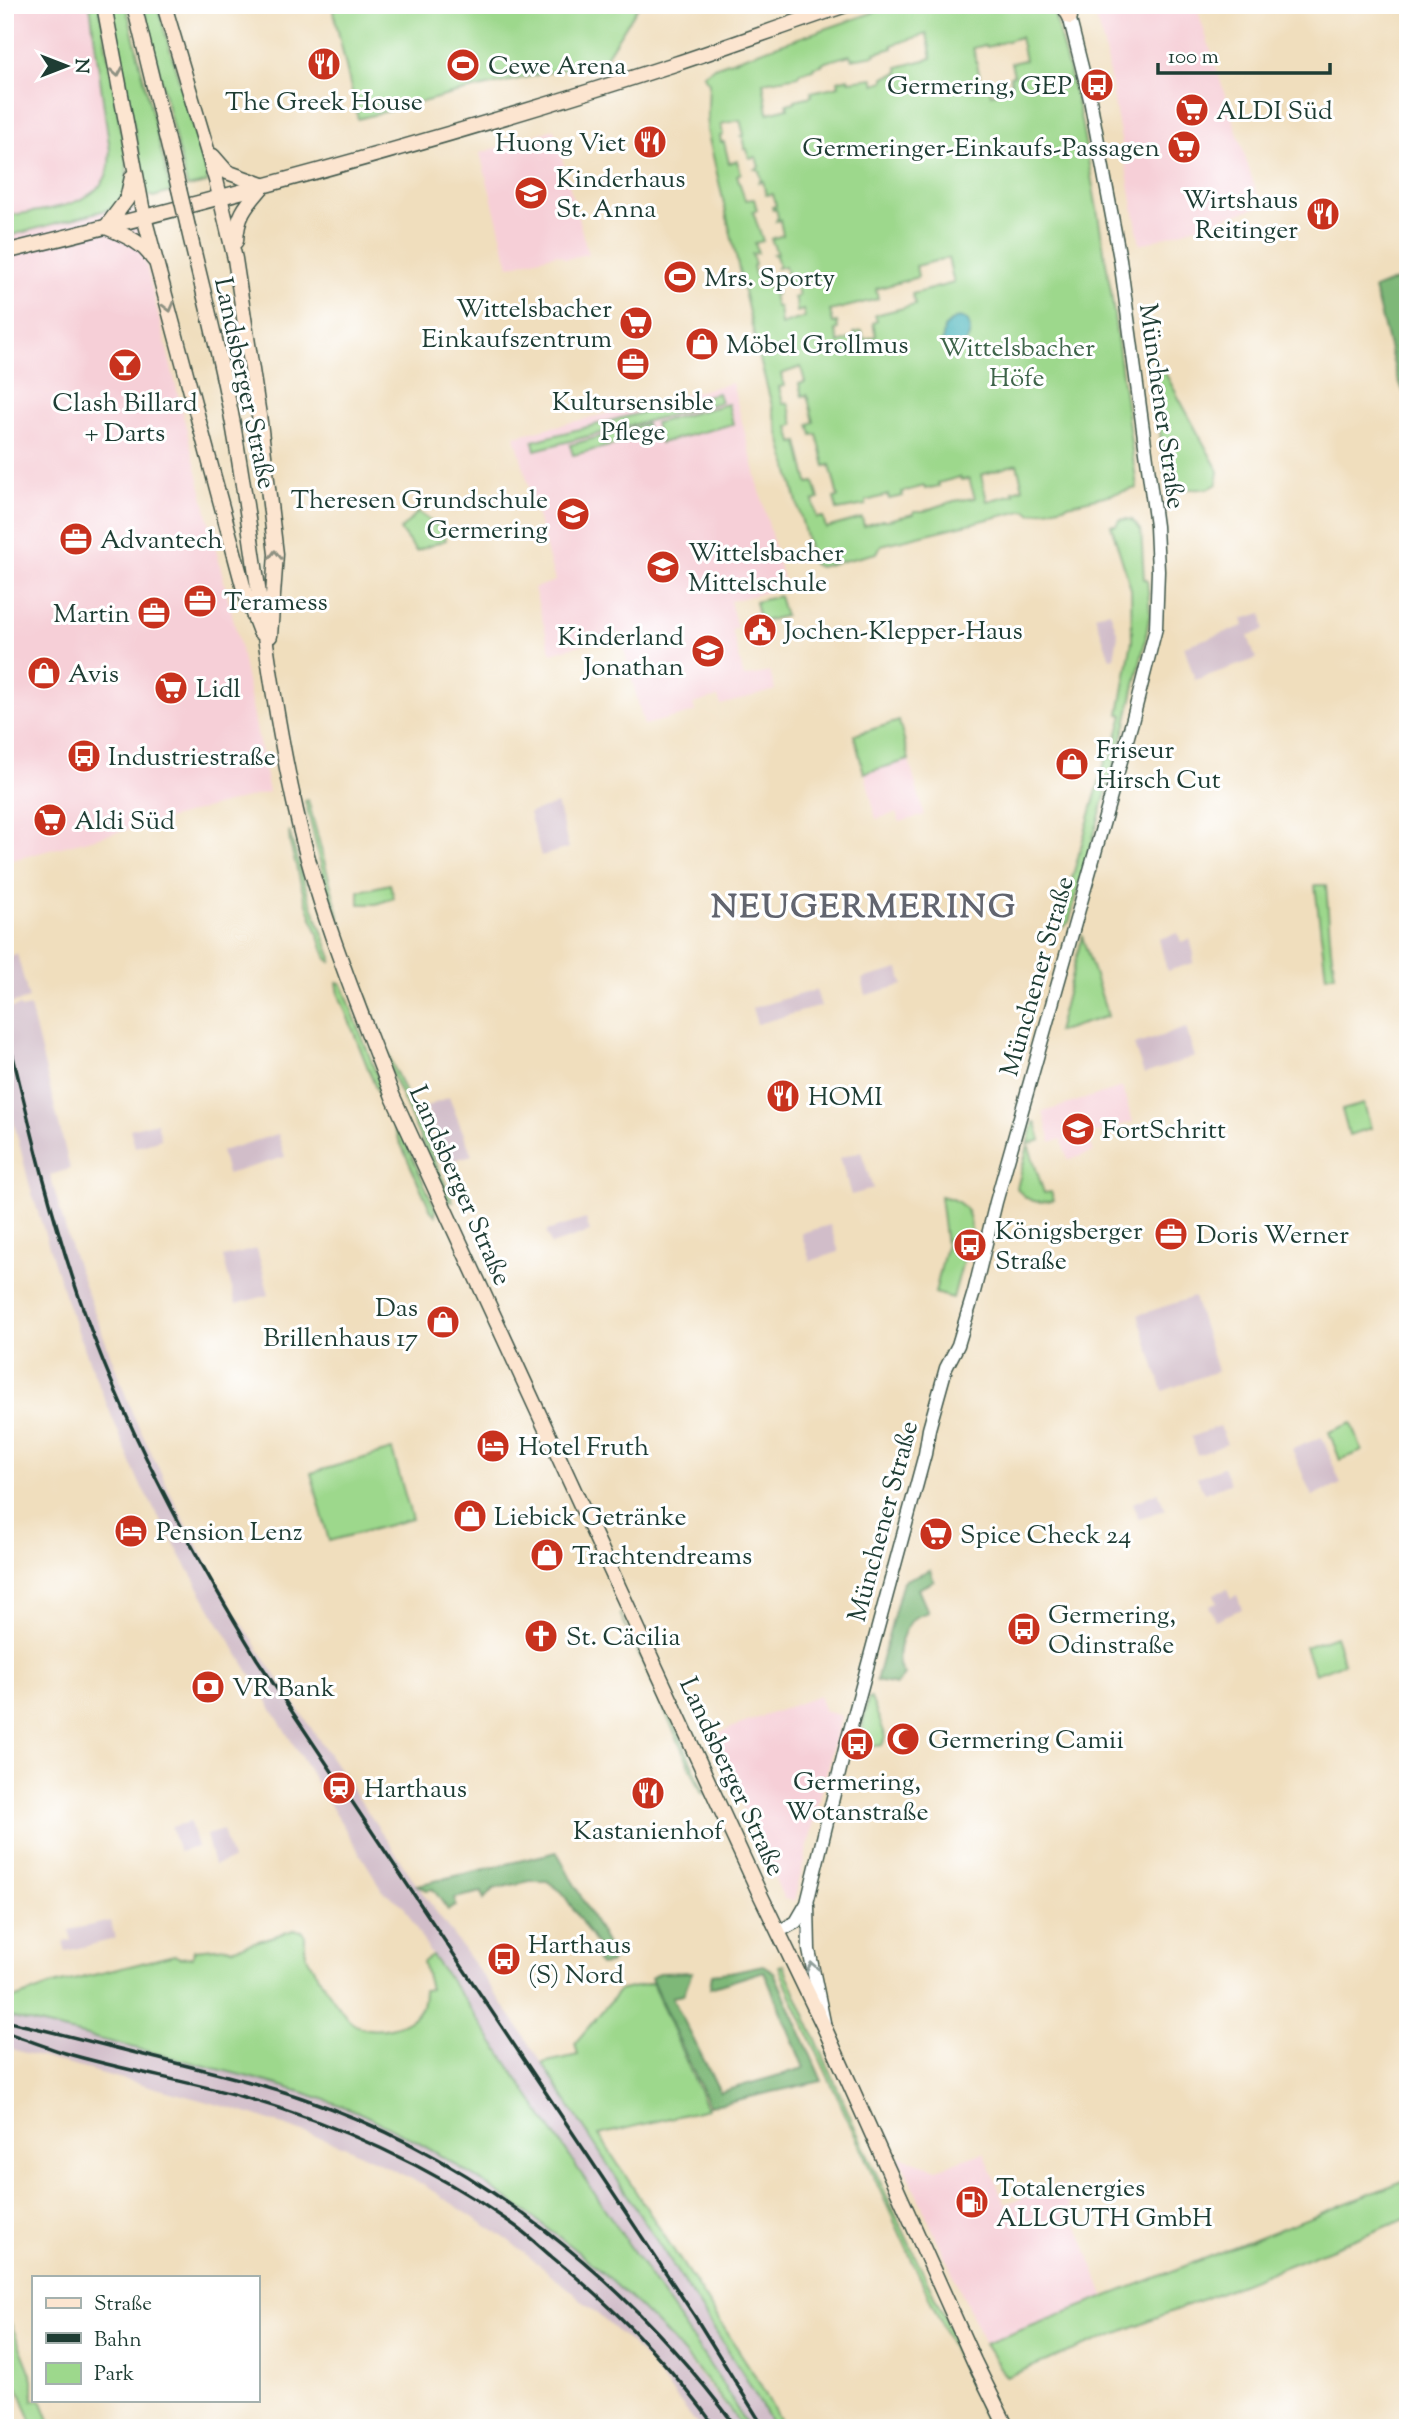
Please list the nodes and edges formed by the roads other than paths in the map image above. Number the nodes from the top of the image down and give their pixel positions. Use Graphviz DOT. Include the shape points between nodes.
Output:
graph roads {
  1 [pos="104,5"];
  2 [pos="134,5"];
  3 [pos="164,5"];
  4 [pos="846,5"];
  5 [pos="1066,9"];
  6 [pos="206,147"];
  7 [pos="132,161"];
  8 [pos="264,185"];
  9 [pos="221,197"];
  10 [pos="144,217"];
  11 [pos="106,227"];
  12 [pos="5,252"];
  13 [pos="235,259"];
  14 [pos="159,269"];
  15 [pos="267,647"];
  16 [pos="807,1903"];
  17 [pos="778,1932"];
  18 [pos="825,2029"];
  19 [pos="1007,2428"];
  1 -- 7 [label="main road, one-way"];
  2 -- 15 [label="main road, Landsberger Straße, bridge" via="233,423"];
  3 -- 6 [label="main road"];
  4 -- 8 [label="main road" via="664,68"];
  5 -- 16 [label="street, Münchener Straße" via="1090,99 1120,259 1156,526 1156,628 974,1292 929,1429"];
  6 -- 8 [label="main road" via="227,172"];
  6 -- 9 [label="main road"];
  7 -- 10 [label="main road"];
  7 -- 11 [label="main road" via="127,199"];
  8 -- 9 [label="main road"];
  8 -- 13 [label="main road" via="238,219"];
  9 -- 10 [label="main road"];
  9 -- 13 [label="main road"];
  10 -- 11 [label="main road"];
  10 -- 14 [label="main road"];
  11 -- 12 [label="main road"];
  11 -- 14 [label="main road" via="149,251"];
  15 -- 13 [label="main road, one-way" via="276,554"];
  14 -- 15 [label="main road, one-way" via="242,582"];
  15 -- 17 [label="main road, Landsberger Straße" via="293,798 320,899 393,1097"];
  16 -- 17 [label="street, Münchener Straße" via="796,1922"];
  18 -- 16 [label="street, one-way" via="809,1950"];
  17 -- 18 [label="main road, Landsberger Straße"];
  18 -- 19 [label="main road, Landsberger Straße"];
}
